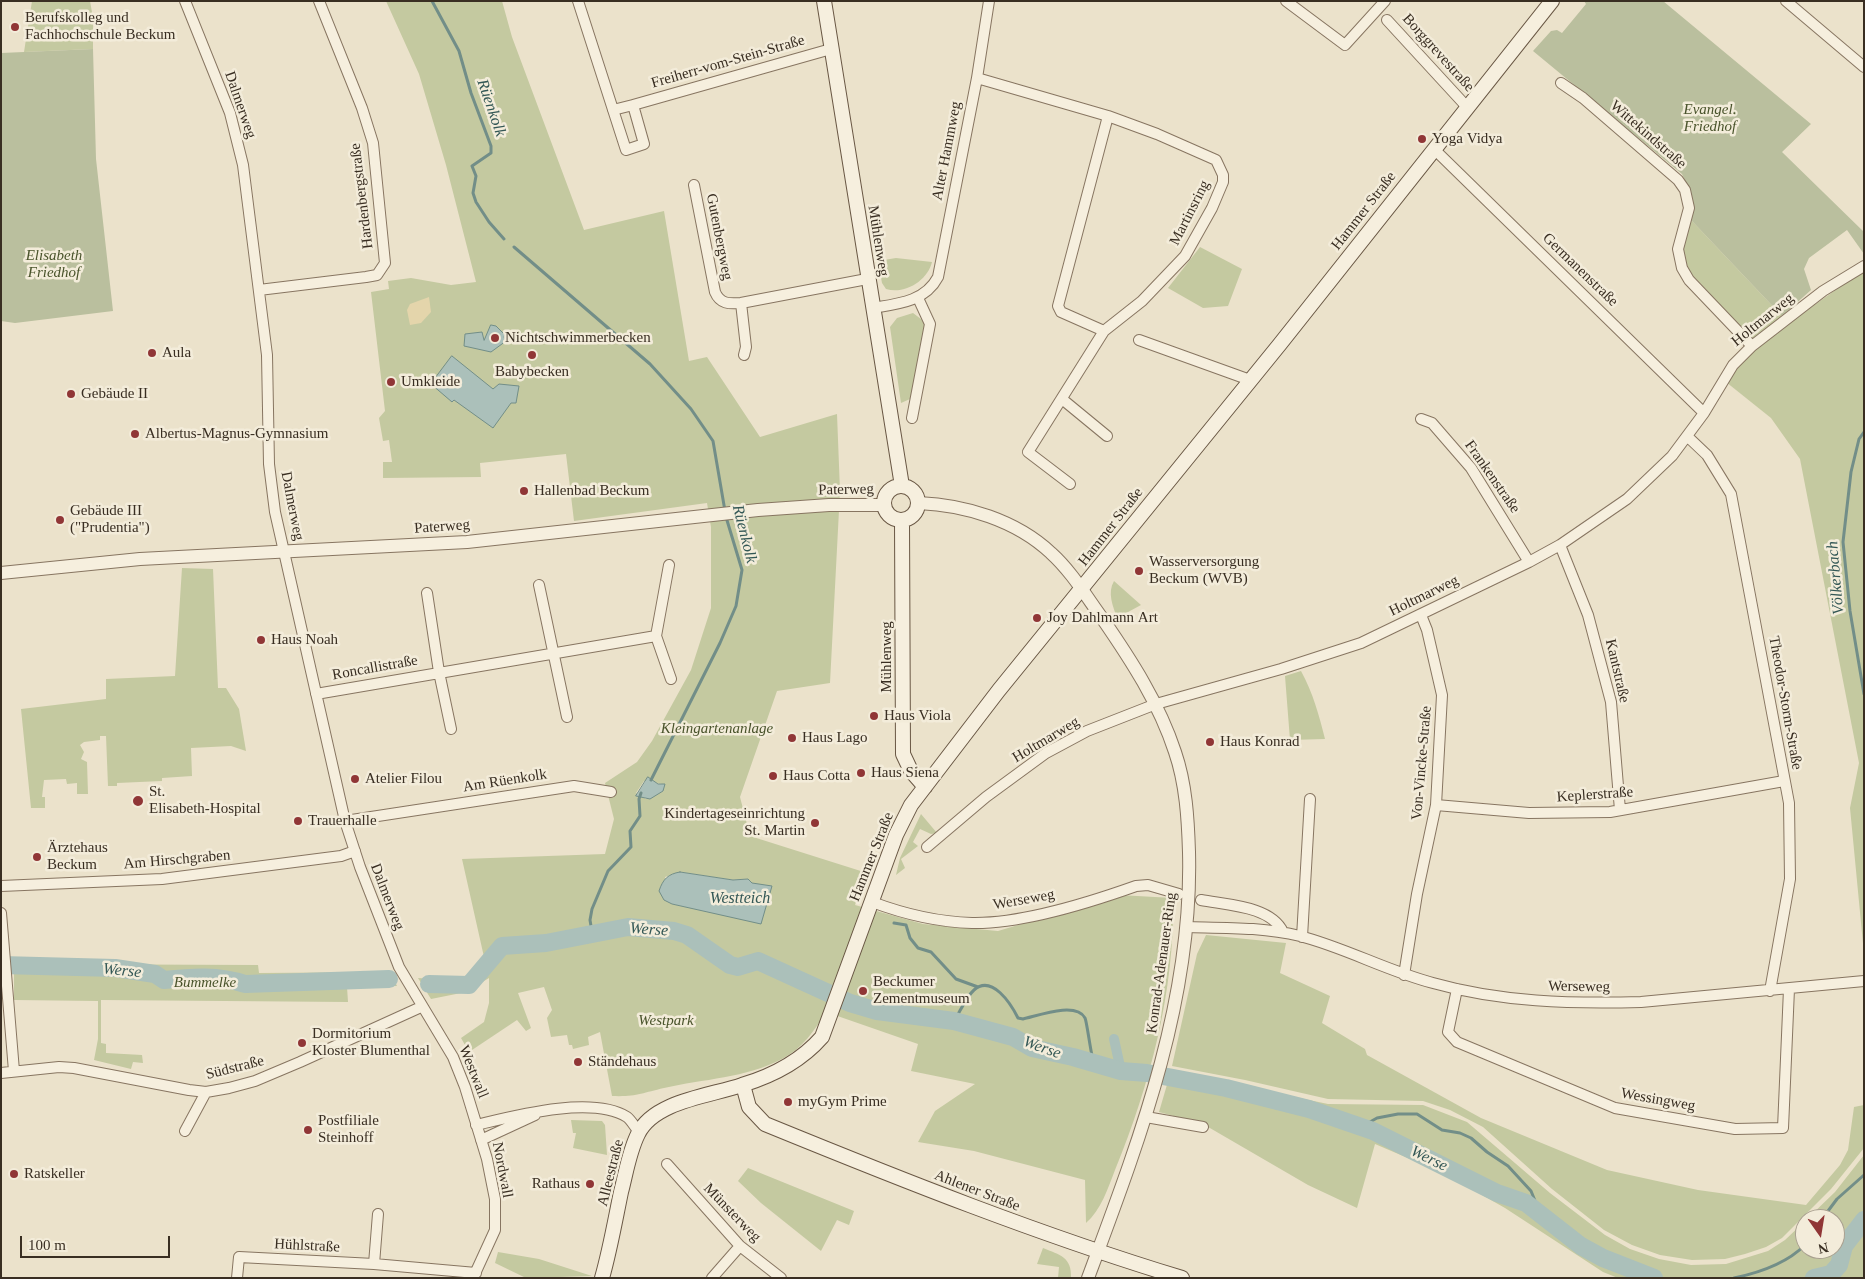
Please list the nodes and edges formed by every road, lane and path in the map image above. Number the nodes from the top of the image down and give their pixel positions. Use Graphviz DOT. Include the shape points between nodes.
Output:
graph roads {
  1 [pos="185,1"];
  2 [pos="319,1"];
  3 [pos="578,1"];
  4 [pos="824,1"];
  5 [pos="989,1"];
  6 [pos="1286,1"];
  7 [pos="1385,1"];
  8 [pos="1552,1"];
  9 [pos="1786,1"];
  10 [pos="1387,20"];
  11 [pos="831,49"];
  12 [pos="1864,67"];
  13 [pos="977,78"];
  14 [pos="1561,83"];
  15 [pos="633,105"];
  16 [pos="1467,107"];
  17 [pos="613,110"];
  18 [pos="1108,116"];
  19 [pos="1434,149"];
  20 [pos="694,185"];
  21 [pos="1864,266"];
  22 [pos="867,279"];
  23 [pos="259,290"];
  24 [pos="918,298"];
  25 [pos="741,303"];
  26 [pos="872,308"];
  27 [pos="1104,332"];
  28 [pos="1138,340"];
  29 [pos="1752,346"];
  30 [pos="744,356"];
  31 [pos="1250,380"];
  32 [pos="1062,399"];
  33 [pos="1704,413"];
  34 [pos="912,418"];
  35 [pos="1421,420"];
  36 [pos="1107,436"];
  37 [pos="1687,436"];
  38 [pos="1070,484"];
  39 [pos="902,486"];
  40 [pos="919,503"];
  41 [pos="884,505"];
  42 [pos="902,521"];
  43 [pos="1560,545"];
  44 [pos="286,553"];
  45 [pos="1529,562"];
  46 [pos="669,565"];
  47 [pos="1,572"];
  48 [pos="540,585"];
  49 [pos="1082,590"];
  50 [pos="427,593"];
  51 [pos="1421,615"];
  52 [pos="656,636"];
  53 [pos="552,654"];
  54 [pos="439,672"];
  55 [pos="671,679"];
  56 [pos="316,694"];
  57 [pos="1156,704"];
  58 [pos="567,717"];
  59 [pos="451,729"];
  60 [pos="1784,781"];
  61 [pos="925,787"];
  62 [pos="611,792"];
  63 [pos="1310,799"];
  64 [pos="1436,805"];
  65 [pos="1620,810"];
  66 [pos="345,821"];
  67 [pos="928,847"];
  68 [pos="355,851"];
  69 [pos="1,886"];
  70 [pos="1179,894"];
  71 [pos="1201,900"];
  72 [pos="872,902"];
  73 [pos="1,913"];
  74 [pos="1186,927"];
  75 [pos="1283,932"];
  76 [pos="1302,936"];
  77 [pos="1404,975"];
  78 [pos="1864,982"];
  79 [pos="1457,989"];
  80 [pos="1789,989"];
  81 [pos="1770,991"];
  82 [pos="421,1007"];
  83 [pos="14,1071"];
  84 [pos="1,1073"];
  85 [pos="743,1085"];
  86 [pos="206,1092"];
  87 [pos="546,1110"];
  88 [pos="1146,1117"];
  89 [pos="476,1125"];
  90 [pos="1203,1128"];
  91 [pos="185,1131"];
  92 [pos="639,1132"];
  93 [pos="481,1140"];
  94 [pos="667,1164"];
  95 [pos="378,1214"];
  96 [pos="740,1246"];
  97 [pos="1097,1252"];
  98 [pos="374,1264"];
  99 [pos="474,1275"];
  100 [pos="237,1278"];
  101 [pos="602,1278"];
  102 [pos="712,1278"];
  103 [pos="781,1278"];
  104 [pos="1088,1278"];
  105 [pos="1182,1278"];
  1 -- 23 [label="street, Dalmerweg" via="230,113 238,143"];
  2 -- 23 [label="street, Hardenbergstraße" via="373,143 385,263 377,275 366,278"];
  3 -- 17 [label="street"];
  4 -- 11 [label="main road, Mühlenweg"];
  5 -- 13 [label="street, Alter Hammweg"];
  6 -- 7 [label="street" via="1345,45"];
  8 -- 16 [label="main road, Hammer Straße"];
  9 -- 12 [label="street"];
  10 -- 16 [label="street, Borggrevestraße"];
  11 -- 15 [label="street, Freiherr-vom-Stein-Straße"];
  11 -- 22 [label="main road, Mühlenweg"];
  13 -- 18 [label="street, Martinsring"];
  13 -- 24 [label="street, Alter Hammweg" via="938,277 928,292"];
  14 -- 29 [label="street, Wittekindstraße" via="1678,180 1689,199 1678,249 1682,268 1689,280"];
  15 -- 17 [label="street, Freiherr-vom-Stein-Straße"];
  15 -- 17 [label="street" via="644,144 626,150"];
  16 -- 19 [label="main road, Hammer Straße"];
  18 -- 27 [label="street" via="1058,306 1061,312"];
  18 -- 27 [label="street, Martinsring" via="1216,160 1223,182 1200,233 1175,269"];
  19 -- 31 [label="main road, Hammer Straße"];
  19 -- 33 [label="street, Germanenstraße"];
  20 -- 25 [label="street, Gutenbergweg" via="715,292 723,302"];
  21 -- 29 [label="street, Holtmarweg" via="1823,291"];
  22 -- 25 [label="street, Gutenbergweg"];
  22 -- 26 [label="main road, Mühlenweg"];
  23 -- 44 [label="street, Dalmerweg" via="268,369 270,477"];
  24 -- 26 [label="street"];
  24 -- 34 [label="street" via="930,324"];
  25 -- 30 [label="street" via="746,347"];
  26 -- 39 [label="main road, Mühlenweg"];
  27 -- 32 [label="street, Martinsring"];
  28 -- 31 [label="street"];
  29 -- 33 [label="street, Holtmarweg" via="1733,365"];
  31 -- 49 [label="main road, Hammer Straße"];
  32 -- 36 [label="street"];
  32 -- 38 [label="street, Martinsring" via="1028,452"];
  33 -- 37 [label="street, Holtmarweg"];
  35 -- 45 [label="street, Frankenstraße" via="1432,423 1471,468"];
  37 -- 43 [label="street, Holtmarweg" via="1672,456 1627,499"];
  37 -- 60 [label="street, Theodor-Storm-Straße" via="1707,455 1731,494"];
  39 -- 40 [label="main road" via="912,489"];
  39 -- 41 [label="main road" via="896,486 886,494"];
  40 -- 42 [label="main road" via="913,516"];
  40 -- 49 [label="street, Konrad-Adenauer-Ring" via="967,509 1015,529 1050,552"];
  41 -- 42 [label="main road" via="888,515"];
  41 -- 44 [label="street, Paterweg" via="829,505 468,542"];
  42 -- 61 [label="main road, Mühlenweg" via="903,754 911,771"];
  43 -- 45 [label="street, Holtmarweg"];
  43 -- 65 [label="street, Kantstraße" via="1588,615 1611,702"];
  44 -- 47 [label="street, Paterweg" via="140,559"];
  44 -- 56 [label="street, Dalmerweg"];
  45 -- 51 [label="street, Holtmarweg"];
  46 -- 52 [label="street"];
  48 -- 53 [label="street"];
  49 -- 57 [label="street, Konrad-Adenauer-Ring"];
  49 -- 61 [label="main road, Hammer Straße" via="999,690"];
  50 -- 54 [label="street, Roncallistraße"];
  51 -- 57 [label="street, Holtmarweg" via="1361,643"];
  51 -- 64 [label="street, Von-Vincke-Straße" via="1442,694"];
  52 -- 53 [label="street, Roncallistraße"];
  52 -- 55 [label="street"];
  53 -- 54 [label="street, Roncallistraße"];
  53 -- 58 [label="street"];
  54 -- 56 [label="street, Roncallistraße"];
  54 -- 59 [label="street, Roncallistraße"];
  56 -- 66 [label="street, Dalmerweg"];
  57 -- 67 [label="street, Holtmarweg" via="1087,731 1046,754 986,797"];
  57 -- 74 [label="street, Konrad-Adenauer-Ring" via="1176,753 1188,811 1190,895"];
  60 -- 65 [label="street, Keplerstraße"];
  60 -- 81 [label="street, Theodor-Storm-Straße" via="1789,803 1790,879"];
  61 -- 72 [label="main road, Hammer Straße" via="911,805 896,835"];
  62 -- 66 [label="street, Am Rüenkolk" via="574,786"];
  63 -- 76 [label="street"];
  64 -- 65 [label="street, Keplerstraße" via="1529,813"];
  64 -- 77 [label="street, Von-Vincke-Straße"];
  66 -- 68 [label="street, Dalmerweg"];
  68 -- 69 [label="street, Am Hirschgraben" via="341,856 162,879"];
  68 -- 82 [label="street, Dalmerweg" via="394,955"];
  70 -- 72 [label="street, Werseweg" via="1136,886 1054,911 973,923 924,917"];
  71 -- 75 [label="street" via="1266,915 1276,921"];
  72 -- 85 [label="main road, Hammer Straße" via="822,1037 814,1047 780,1070"];
  73 -- 83 [label="street"];
  74 -- 75 [label="street, Werseweg"];
  74 -- 88 [label="street, Konrad-Adenauer-Ring" via="1164,1054"];
  75 -- 76 [label="street, Werseweg"];
  76 -- 77 [label="street, Werseweg"];
  77 -- 79 [label="street, Werseweg"];
  78 -- 80 [label="street, Werseweg"];
  79 -- 80 [label="street, Wessingweg" via="1448,1032 1457,1042 1615,1108 1735,1129 1783,1128"];
  79 -- 81 [label="street, Werseweg" via="1531,1000 1604,1003"];
  80 -- 81 [label="street, Werseweg"];
  82 -- 86 [label="street, Südstraße" via="256,1081"];
  82 -- 89 [label="street, Westwall" via="453,1056"];
  83 -- 84 [label="street, Südstraße"];
  83 -- 86 [label="street, Südstraße" via="74,1068"];
  85 -- 92 [label="main road, Alleestraße" via="671,1105 658,1112"];
  85 -- 97 [label="main road, Ahlener Straße" via="748,1107 765,1124 944,1196"];
  86 -- 91 [label="street"];
  87 -- 89 [label="street"];
  87 -- 92 [label="street" via="598,1108 627,1117"];
  87 -- 93 [label="street"];
  88 -- 90 [label="street"];
  88 -- 97 [label="street, Konrad-Adenauer-Ring"];
  89 -- 93 [label="street, Nordwall"];
  92 -- 101 [label="main road, Alleestraße" via="628,1165"];
  93 -- 99 [label="street, Nordwall" via="495,1199 495,1230"];
  94 -- 96 [label="street, Münsterweg"];
  95 -- 98 [label="street"];
  96 -- 102 [label="street"];
  96 -- 103 [label="street, Münsterweg"];
  97 -- 104 [label="street, Konrad-Adenauer-Ring"];
  97 -- 105 [label="main road, Ahlener Straße"];
  98 -- 99 [label="street, Hühlstraße"];
  98 -- 100 [label="street, Hühlstraße" via="239,1257"];
}
